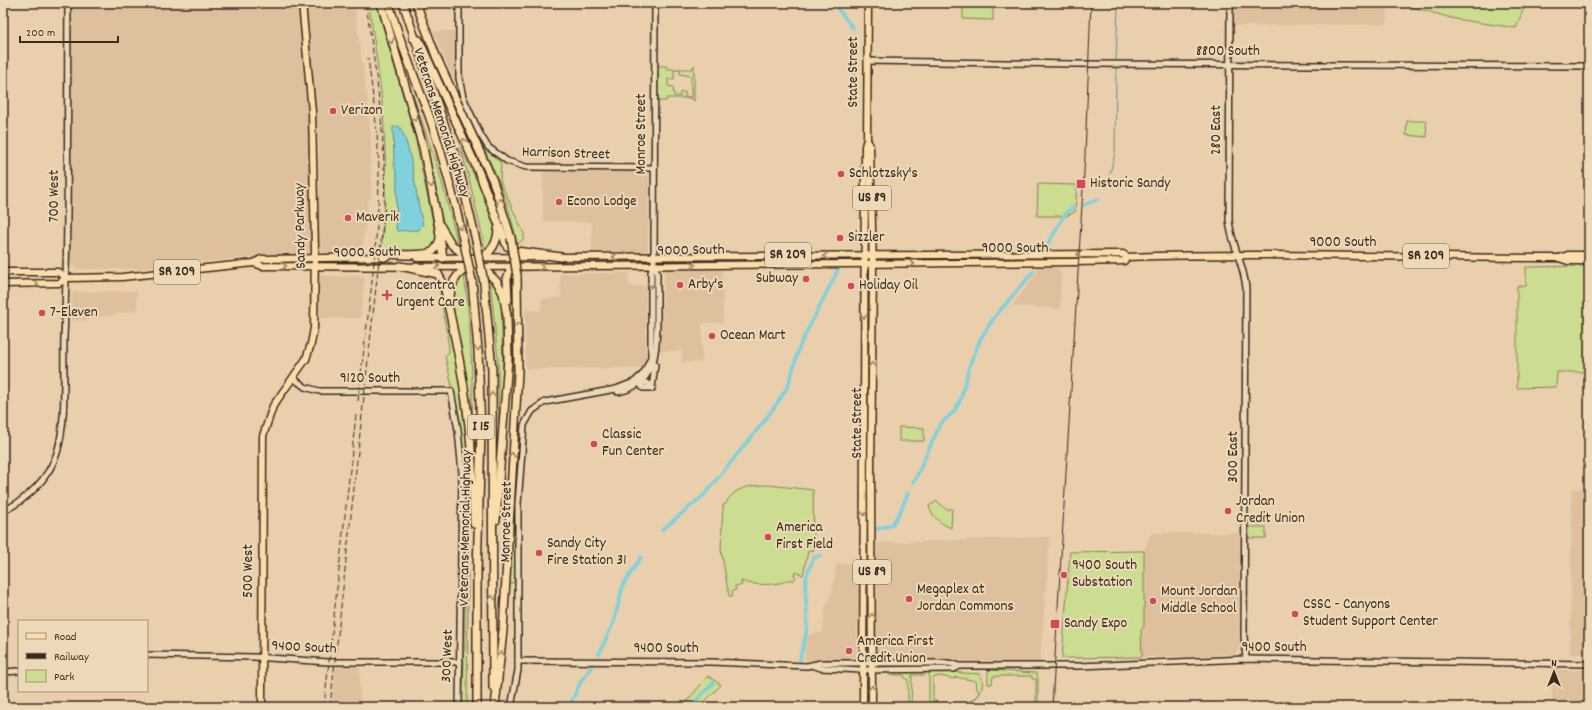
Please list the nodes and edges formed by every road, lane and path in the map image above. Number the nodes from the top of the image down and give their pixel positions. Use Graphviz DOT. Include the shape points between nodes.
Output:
graph roads {
  1 [pos="68,3"];
  2 [pos="302,3"];
  3 [pos="381,3"];
  4 [pos="389,3"];
  5 [pos="402,3"];
  6 [pos="415,3"];
  7 [pos="459,3"];
  8 [pos="655,3"];
  9 [pos="868,3"];
  10 [pos="1230,3"];
  11 [pos="413,38"];
  12 [pos="867,61"];
  13 [pos="1230,64"];
  14 [pos="1589,66"];
  15 [pos="445,101"];
  16 [pos="867,140"];
  17 [pos="654,168"];
  18 [pos="438,222"];
  19 [pos="499,226"];
  20 [pos="440,239"];
  21 [pos="1047,255"];
  22 [pos="1239,255"];
  23 [pos="1589,255"];
  24 [pos="654,256"];
  25 [pos="865,256"];
  26 [pos="873,256"];
  27 [pos="1004,256"];
  28 [pos="384,257"];
  29 [pos="481,257"];
  30 [pos="561,257"];
  31 [pos="1127,257"];
  32 [pos="315,258"];
  33 [pos="443,258"];
  34 [pos="466,258"];
  35 [pos="1559,258"];
  36 [pos="1589,261"];
  37 [pos="1065,262"];
  38 [pos="254,263"];
  39 [pos="873,263"];
  40 [pos="971,263"];
  41 [pos="864,264"];
  42 [pos="473,265"];
  43 [pos="654,265"];
  44 [pos="400,266"];
  45 [pos="315,267"];
  46 [pos="511,268"];
  47 [pos="3,272"];
  48 [pos="67,278"];
  49 [pos="3,284"];
  50 [pos="506,316"];
  51 [pos="453,325"];
  52 [pos="656,348"];
  53 [pos="650,362"];
  54 [pos="293,378"];
  55 [pos="641,382"];
  56 [pos="451,391"];
  57 [pos="601,393"];
  58 [pos="263,436"];
  59 [pos="3,511"];
  60 [pos="492,560"];
  61 [pos="477,574"];
  62 [pos="148,655"];
  63 [pos="262,658"];
  64 [pos="1246,659"];
  65 [pos="518,661"];
  66 [pos="460,662"];
  67 [pos="1589,664"];
  68 [pos="872,666"];
  69 [pos="863,667"];
  70 [pos="18,671"];
  71 [pos="3,672"];
  72 [pos="262,707"];
  73 [pos="459,707"];
  74 [pos="477,707"];
  75 [pos="494,707"];
  76 [pos="511,707"];
  77 [pos="863,707"];
  78 [pos="872,707"];
  1 -- 48 [label="street, 700 West"];
  2 -- 32 [label="main road, Sandy Parkway" via="312,112"];
  3 -- 18 [label="highway, one-way" via="417,126"];
  4 -- 61 [label="highway, Veterans Memorial Highway / I 15, one-way, bridge" via="395,27 449,179 472,281 481,432"];
  5 -- 11 [label="highway, Veterans Memorial Highway / I 15"];
  6 -- 15 [label="highway"];
  75 -- 6 [label="highway, one-way, bridge" via="503,630 518,372 517,276 511,238 493,181 436,56"];
  7 -- 17 [label="street, Harrison Street" via="461,91 480,134 494,153 507,162 526,167"];
  8 -- 17 [label="street, Monroe Street"];
  9 -- 12 [label="main road, State Street / US 89"];
  10 -- 13 [label="street, 280 East"];
  11 -- 15 [label="highway" via="419,40"];
  60 -- 11 [label="highway, Veterans Memorial Highway / I 15, one-way, bridge" via="492,370 484,284 458,165"];
  12 -- 13 [label="street, 8800 South"];
  12 -- 16 [label="main road, State Street / US 89"];
  13 -- 14 [label="street, 8800 South"];
  13 -- 22 [label="street, 280 East" via="1229,220"];
  19 -- 15 [label="highway, one-way" via="480,175"];
  16 -- 25 [label="main road, State Street / US 89" via="864,146"];
  16 -- 26 [label="main road, State Street / US 89" via="870,146"];
  17 -- 24 [label="street, Monroe Street"];
  18 -- 20 [label="highway"];
  18 -- 34 [label="highway" via="448,241"];
  19 -- 29 [label="highway" via="497,244 491,252"];
  19 -- 30 [label="highway" via="505,244 511,249"];
  20 -- 28 [label="highway" via="432,252 386,254"];
  20 -- 33 [label="highway"];
  21 -- 27 [label="main road, 9000 South / SR 209"];
  31 -- 21 [label="main road, 9000 South / SR 209, one-way" via="1123,254"];
  21 -- 37 [label="main road"];
  22 -- 31 [label="main road, 9000 South / SR 209"];
  22 -- 35 [label="main road, 9000 South / SR 209"];
  22 -- 64 [label="street, 300 East" via="1246,288"];
  23 -- 35 [label="main road, 9000 South / SR 209" via="1568,255"];
  25 -- 24 [label="main road, 9000 South / SR 209, one-way"];
  24 -- 30 [label="main road, 9000 South / SR 209, one-way"];
  24 -- 43 [label="street, Monroe Street"];
  25 -- 26 [label="main road, 9000 South / SR 209"];
  25 -- 41 [label="main road, State Street / US 89"];
  26 -- 27 [label="main road, 9000 South / SR 209"];
  26 -- 39 [label="main road, State Street / US 89"];
  27 -- 40 [label="main road" via="974,259"];
  28 -- 32 [label="main road, 9000 South / SR 209"];
  28 -- 33 [label="main road, 9000 South / SR 209"];
  29 -- 30 [label="main road, 9000 South / SR 209"];
  29 -- 34 [label="main road, 9000 South / SR 209"];
  29 -- 42 [label="highway"];
  31 -- 37 [label="main road, 9000 South / SR 209" via="1124,261"];
  32 -- 38 [label="main road, 9000 South / SR 209" via="261,260"];
  32 -- 45 [label="main road, Sandy Parkway"];
  33 -- 34 [label="main road, 9000 South / SR 209"];
  34 -- 42 [label="highway"];
  35 -- 36 [label="main road, 9000 South / SR 209" via="1568,261"];
  37 -- 40 [label="main road, 9000 South / SR 209"];
  38 -- 45 [label="main road, 9000 South / SR 209, one-way" via="262,266"];
  38 -- 48 [label="main road, 9000 South / SR 209" via="122,277"];
  39 -- 40 [label="main road, 9000 South / SR 209, one-way"];
  39 -- 41 [label="main road, 9000 South / SR 209"];
  68 -- 39 [label="main road, State Street / US 89, one-way"];
  43 -- 41 [label="main road, 9000 South / SR 209, one-way"];
  41 -- 69 [label="main road, State Street / US 89, one-way"];
  44 -- 42 [label="main road, 9000 South / SR 209, one-way"];
  42 -- 46 [label="main road, 9000 South / SR 209"];
  42 -- 50 [label="highway" via="489,274 500,287"];
  42 -- 51 [label="highway" via="454,280 451,288"];
  46 -- 43 [label="main road, 9000 South / SR 209, one-way"];
  43 -- 52 [label="street, Monroe Street" via="657,273"];
  43 -- 53 [label="street, Monroe Street, one-way"];
  44 -- 45 [label="main road, 9000 South / SR 209"];
  44 -- 51 [label="highway" via="434,273 440,277"];
  45 -- 54 [label="main road, Sandy Parkway" via="313,336 306,359"];
  46 -- 50 [label="highway" via="507,279"];
  47 -- 48 [label="main road, 9000 South / SR 209" via="58,272"];
  49 -- 48 [label="main road, 9000 South / SR 209, one-way" via="59,283"];
  48 -- 59 [label="street, 700 West" via="62,434 54,460 36,487 22,500"];
  50 -- 60 [label="highway" via="506,400"];
  51 -- 61 [label="highway" via="470,435"];
  52 -- 55 [label="street, Monroe Street" via="652,367"];
  52 -- 55 [label="street" via="652,388"];
  53 -- 55 [label="street"];
  53 -- 57 [label="street, Monroe Street" via="644,373 634,382"];
  54 -- 56 [label="street, 9120 South" via="305,387 319,391"];
  54 -- 58 [label="main road, Sandy Parkway" via="272,406"];
  55 -- 57 [label="street, Monroe Street" via="623,391"];
  56 -- 66 [label="street, 300 West" via="458,430 462,478"];
  57 -- 65 [label="street, Monroe Street" via="545,402 532,411 524,425 518,504"];
  58 -- 63 [label="main road, 500 West"];
  75 -- 60 [label="highway, Veterans Memorial Highway / I 15, one-way"];
  61 -- 74 [label="highway, Veterans Memorial Highway / I 15"];
  62 -- 63 [label="street, 9400 South"];
  63 -- 66 [label="street, 9400 South" via="328,662"];
  63 -- 72 [label="main road, 500 West"];
  64 -- 67 [label="street, 9400 South"];
  64 -- 68 [label="street, 9400 South" via="1080,666 959,666 954,669"];
  65 -- 69 [label="street, 9400 South" via="712,662"];
  65 -- 76 [label="street, Monroe Street"];
  66 -- 73 [label="street, 300 West"];
  68 -- 69 [label="street, 9400 South"];
  78 -- 68 [label="main road, State Street / US 89, one-way"];
  69 -- 77 [label="main road, State Street / US 89"];
  70 -- 71 [label="street"];
}
